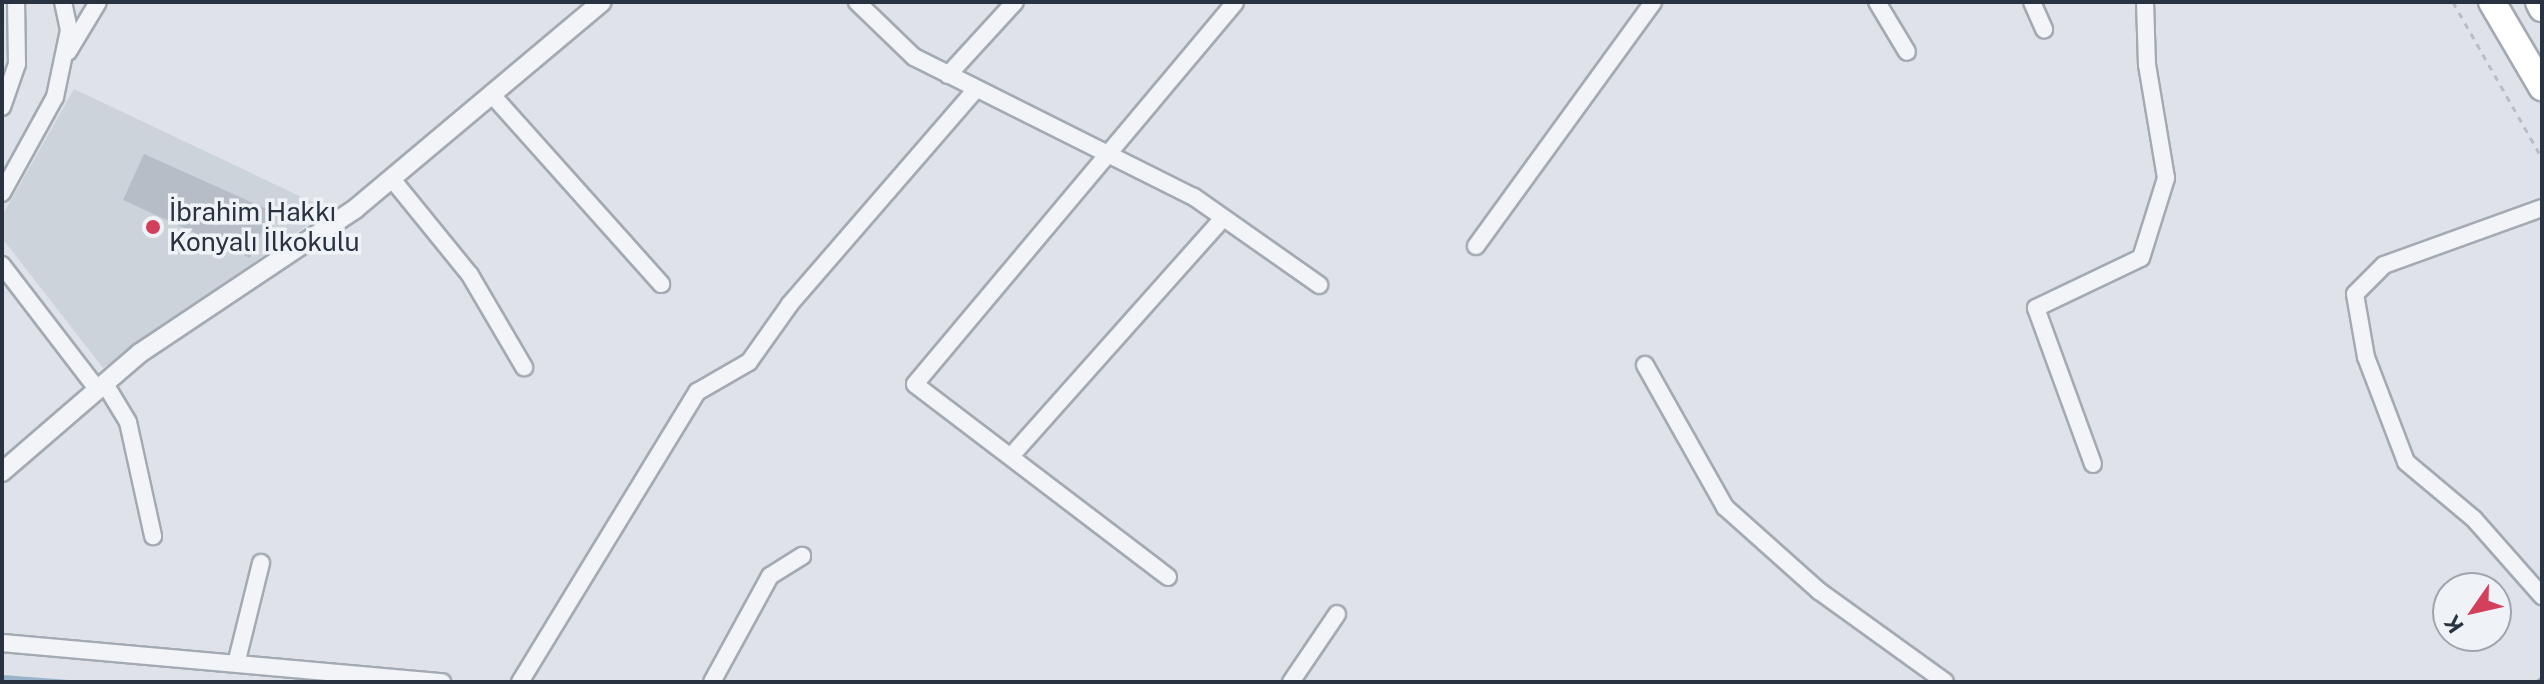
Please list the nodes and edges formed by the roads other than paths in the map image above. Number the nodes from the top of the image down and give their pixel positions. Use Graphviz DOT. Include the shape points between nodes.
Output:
graph roads {
  1 [pos="16,2"];
  2 [pos="63,2"];
  3 [pos="98,2"];
  4 [pos="602,2"];
  5 [pos="857,2"];
  6 [pos="1015,2"];
  7 [pos="1235,2"];
  8 [pos="1653,2"];
  9 [pos="1877,2"];
  10 [pos="2032,2"];
  11 [pos="2145,2"];
  12 [pos="2492,2"];
  13 [pos="2539,2"];
  14 [pos="2542,8"];
  15 [pos="2044,29"];
  16 [pos="1907,52"];
  17 [pos="62,62"];
  18 [pos="948,75"];
  19 [pos="2542,87"];
  20 [pos="976,89"];
  21 [pos="494,97"];
  22 [pos="4,100"];
  23 [pos="1109,156"];
  24 [pos="392,179"];
  25 [pos="2,193"];
  26 [pos="2542,208"];
  27 [pos="1223,218"];
  28 [pos="1476,246"];
  29 [pos="2,265"];
  30 [pos="661,284"];
  31 [pos="1319,285"];
  32 [pos="1645,365"];
  33 [pos="524,367"];
  34 [pos="101,387"];
  35 [pos="1012,455"];
  36 [pos="2093,464"];
  37 [pos="2,472"];
  38 [pos="153,536"];
  39 [pos="802,556"];
  40 [pos="261,563"];
  41 [pos="1168,577"];
  42 [pos="2542,596"];
  43 [pos="1337,614"];
  44 [pos="2,643"];
  45 [pos="237,660"];
  46 [pos="442,682"];
  47 [pos="520,682"];
  48 [pos="712,682"];
  49 [pos="1291,682"];
  50 [pos="1945,682"];
  1 -- 22 [label="street" via="17,64"];
  2 -- 17 [label="street" via="69,30"];
  3 -- 17 [label="street"];
  4 -- 21 [label="street"];
  5 -- 18 [label="street" via="914,57"];
  6 -- 18 [label="street"];
  7 -- 23 [label="street"];
  8 -- 28 [label="street"];
  9 -- 16 [label="street"];
  10 -- 15 [label="street"];
  11 -- 36 [label="street" via="2147,65 2166,178 2141,258 2036,308"];
  12 -- 19 [label="highway"];
  13 -- 14 [label="highway"];
  17 -- 25 [label="street" via="55,97"];
  18 -- 20 [label="street"];
  20 -- 23 [label="street"];
  20 -- 47 [label="street" via="790,304 749,362 697,392"];
  21 -- 24 [label="street"];
  21 -- 30 [label="street"];
  23 -- 27 [label="street"];
  23 -- 35 [label="street" via="915,384"];
  24 -- 33 [label="street" via="470,275"];
  24 -- 34 [label="street"];
  26 -- 42 [label="street" via="2384,265 2355,294 2366,357 2398,449"];
  27 -- 31 [label="street"];
  27 -- 35 [label="street"];
  29 -- 34 [label="street"];
  32 -- 50 [label="street" via="1725,507 1819,591"];
  34 -- 37 [label="street"];
  34 -- 38 [label="street" via="128,422"];
  35 -- 41 [label="street"];
  39 -- 48 [label="street" via="770,576"];
  40 -- 45 [label="street"];
  43 -- 49 [label="street"];
  44 -- 45 [label="street"];
  45 -- 46 [label="street"];
}
